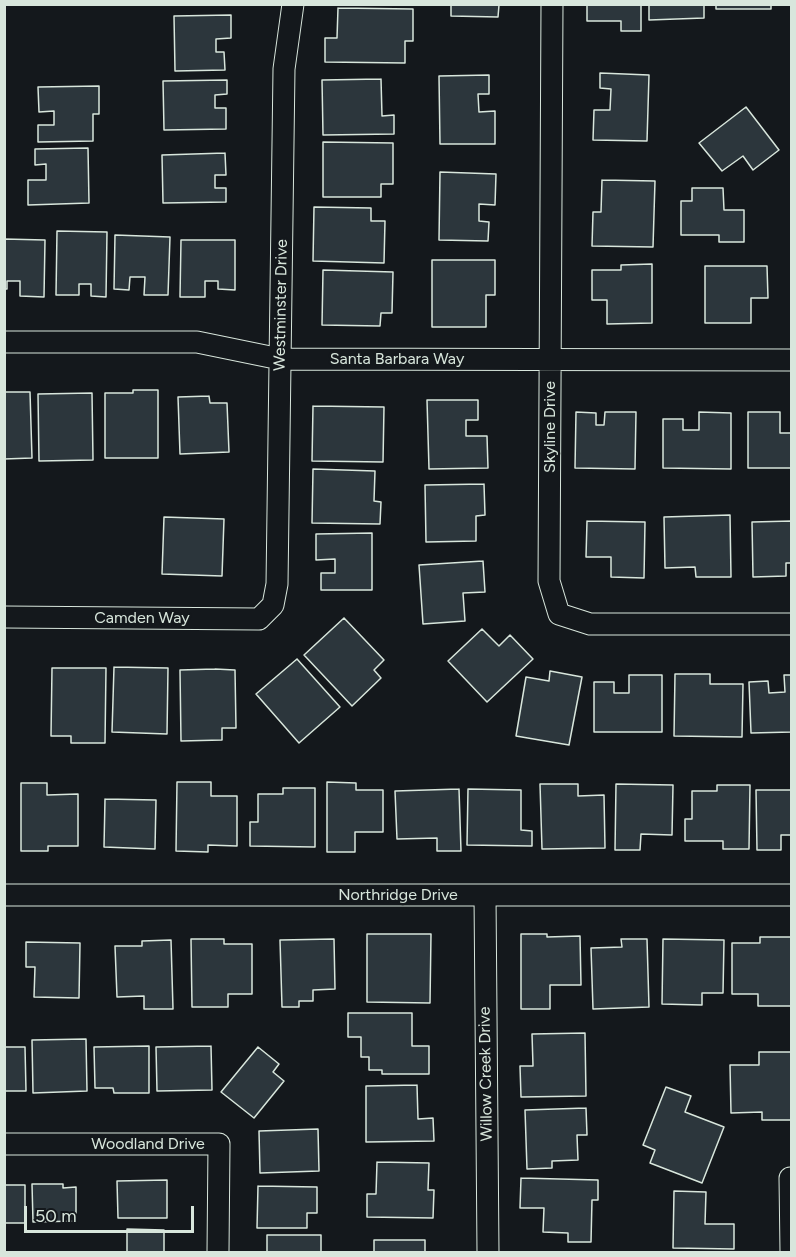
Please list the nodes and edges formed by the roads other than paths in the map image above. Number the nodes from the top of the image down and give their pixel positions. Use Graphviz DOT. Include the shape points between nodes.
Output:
graph roads {
  1 [pos="293,4"];
  2 [pos="552,4"];
  3 [pos="4,342"];
  4 [pos="280,359"];
  5 [pos="550,360"];
  6 [pos="792,360"];
  7 [pos="273,605"];
  8 [pos="4,617"];
  9 [pos="792,624"];
  10 [pos="4,895"];
  11 [pos="485,895"];
  12 [pos="792,895"];
  13 [pos="4,1143"];
  14 [pos="790,1178"];
  15 [pos="218,1252"];
  16 [pos="488,1252"];
  17 [pos="791,1252"];
  1 -- 4 [label="street, Westminster Drive" via="284,69"];
  2 -- 5 [label="street, Skyline Drive"];
  3 -- 4 [label="street, Santa Barbara Way" via="197,342"];
  4 -- 5 [label="street, Santa Barbara Way"];
  4 -- 7 [label="street, Westminster Drive" via="277,584"];
  5 -- 6 [label="street, Santa Barbara Way"];
  5 -- 9 [label="street, Skyline Drive" via="549,581 559,614 590,624"];
  7 -- 8 [label="street, Camden Way" via="260,619"];
  10 -- 11 [label="street, Northridge Drive"];
  11 -- 12 [label="street, Northridge Drive"];
  11 -- 16 [label="street, Willow Creek Drive"];
  13 -- 15 [label="street, Woodland Drive" via="219,1143"];
  14 -- 17 [label="street"];
}
